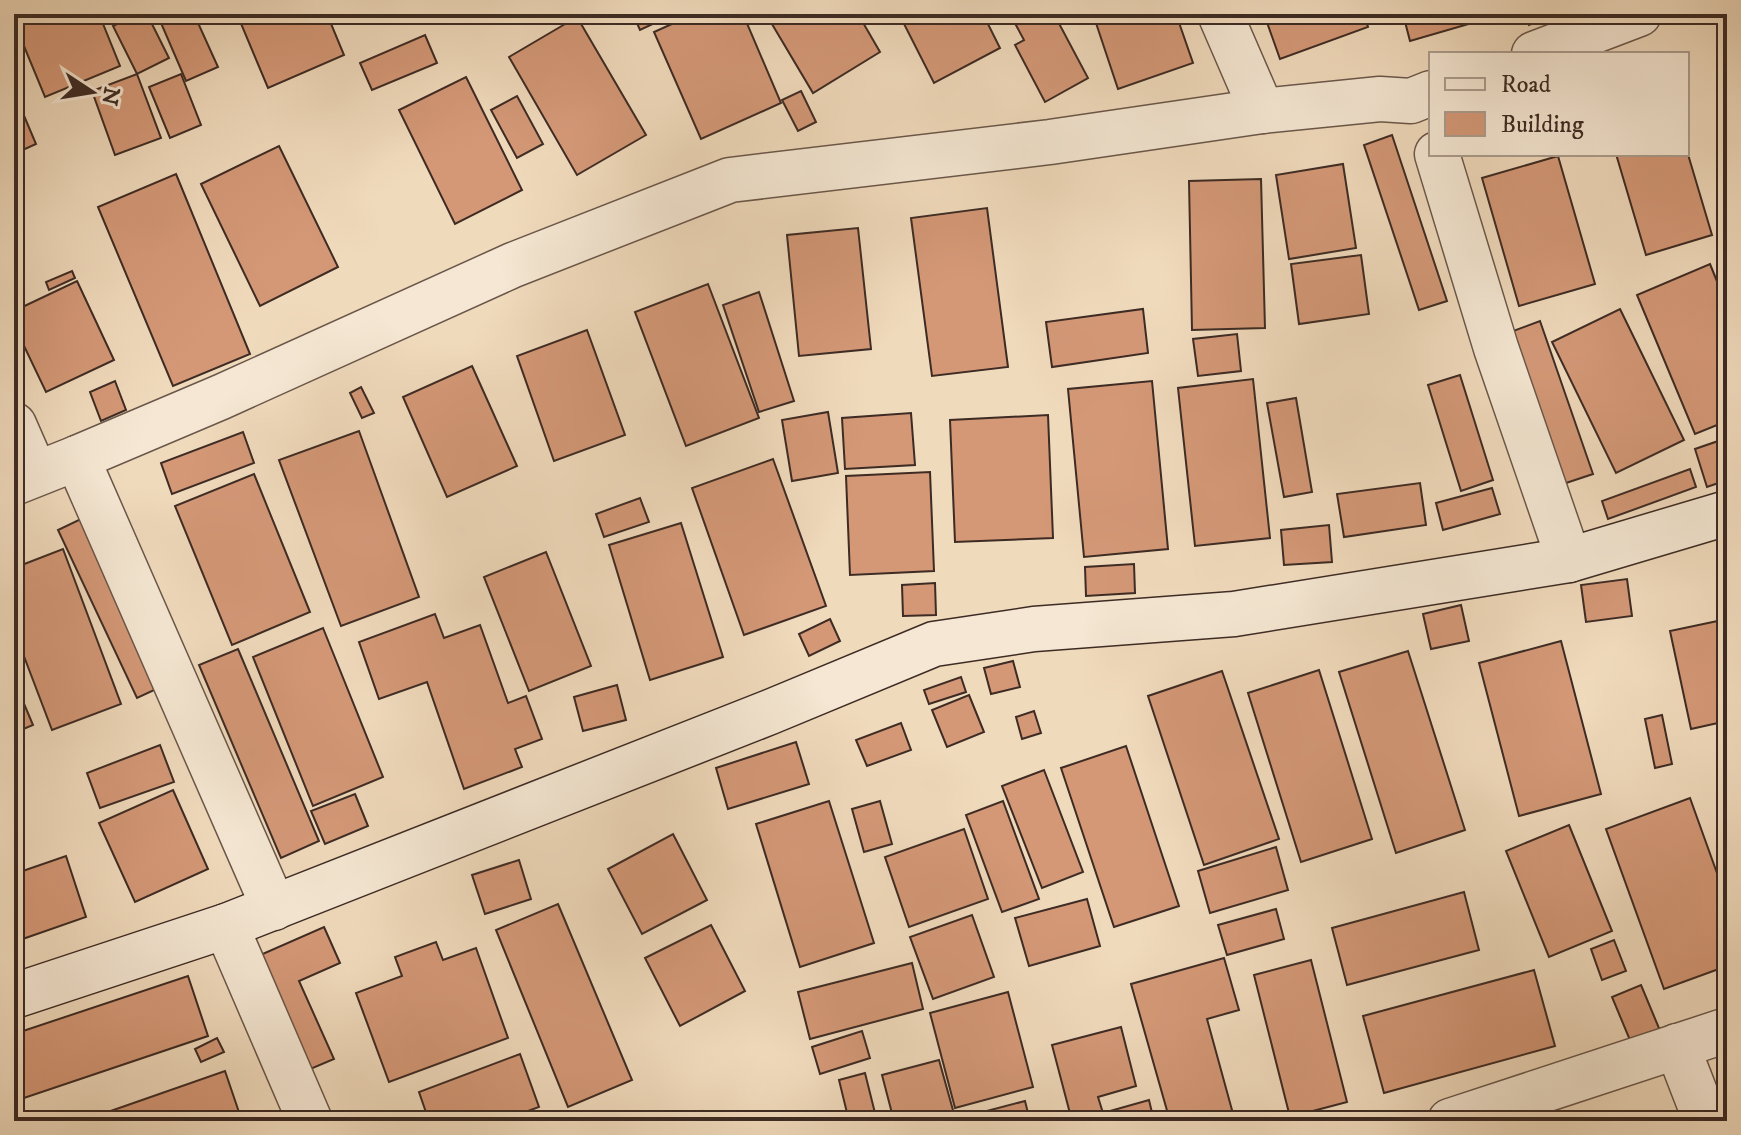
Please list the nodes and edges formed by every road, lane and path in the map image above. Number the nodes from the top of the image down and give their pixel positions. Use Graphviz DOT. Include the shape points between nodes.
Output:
graph roads {
  1 [pos="1220,14"];
  2 [pos="1639,14"];
  3 [pos="1539,52"];
  4 [pos="1424,110"];
  5 [pos="1262,111"];
  6 [pos="1438,156"];
  7 [pos="14,425"];
  8 [pos="77,458"];
  9 [pos="25,478"];
  10 [pos="1727,513"];
  11 [pos="1569,560"];
  12 [pos="274,908"];
  13 [pos="226,926"];
  14 [pos="14,996"];
  15 [pos="1727,1030"];
  16 [pos="1677,1046"];
  17 [pos="310,1121"];
  18 [pos="1450,1121"];
  19 [pos="1706,1121"];
  1 -- 5 [label="street"];
  2 -- 3 [label="street"];
  4 -- 5 [label="street" via="1380,99"];
  5 -- 8 [label="street" via="730,180 513,265"];
  6 -- 11 [label="street"];
  7 -- 9 [label="street"];
  8 -- 9 [label="street"];
  8 -- 12 [label="street"];
  10 -- 11 [label="street"];
  11 -- 12 [label="street" via="1234,614 1034,629 934,644"];
  12 -- 13 [label="street"];
  13 -- 14 [label="street"];
  13 -- 17 [label="street"];
  15 -- 16 [label="street"];
  16 -- 18 [label="street"];
  16 -- 19 [label="street"];
}
